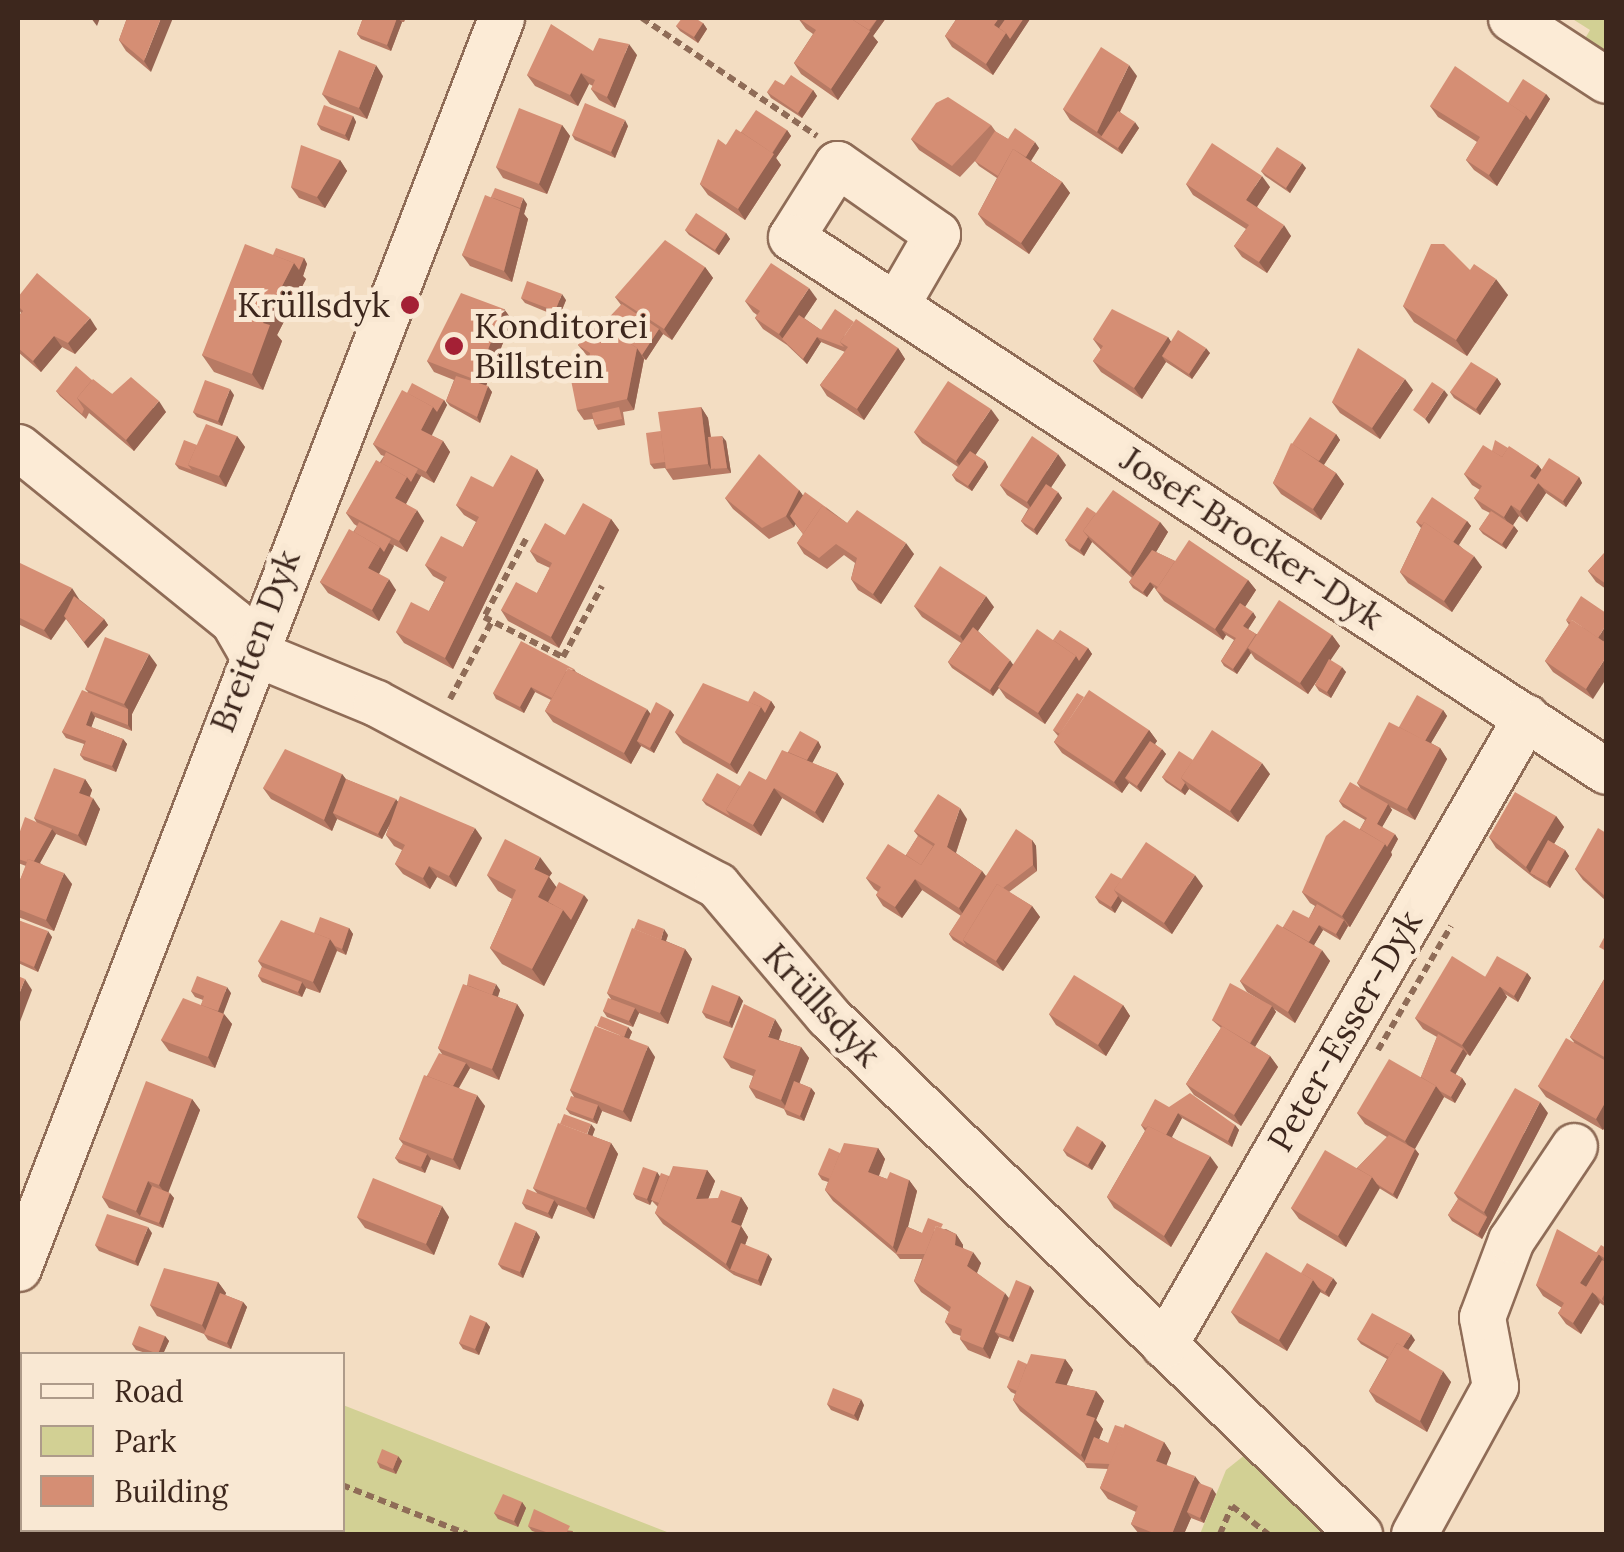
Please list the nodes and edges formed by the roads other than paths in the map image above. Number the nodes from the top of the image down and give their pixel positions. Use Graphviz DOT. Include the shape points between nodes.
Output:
graph roads {
  1 [pos="501,18"];
  2 [pos="1511,18"];
  3 [pos="1606,80"];
  4 [pos="896,305"];
  5 [pos="18,446"];
  6 [pos="250,651"];
  7 [pos="1526,717"];
  8 [pos="1606,771"];
  9 [pos="1574,1146"];
  10 [pos="18,1268"];
  11 [pos="1164,1345"];
  12 [pos="1359,1534"];
  13 [pos="1414,1534"];
  1 -- 6 [label="street, Breiten Dyk"];
  2 -- 3 [label="street"];
  4 -- 4 [label="street, Josef-Brocker-Dyk" via="938,234 837,164 792,237"];
  4 -- 7 [label="street, Josef-Brocker-Dyk"];
  5 -- 6 [label="street, Krüllsdyk" via="232,622"];
  6 -- 10 [label="street, Breiten Dyk"];
  6 -- 11 [label="street, Krüllsdyk" via="433,732 717,884 828,1016"];
  7 -- 8 [label="street, Josef-Brocker-Dyk"];
  7 -- 11 [label="street, Peter-Esser-Dyk"];
  9 -- 13 [label="street" via="1511,1240 1482,1317 1495,1386"];
  11 -- 12 [label="street, Krüllsdyk"];
}
